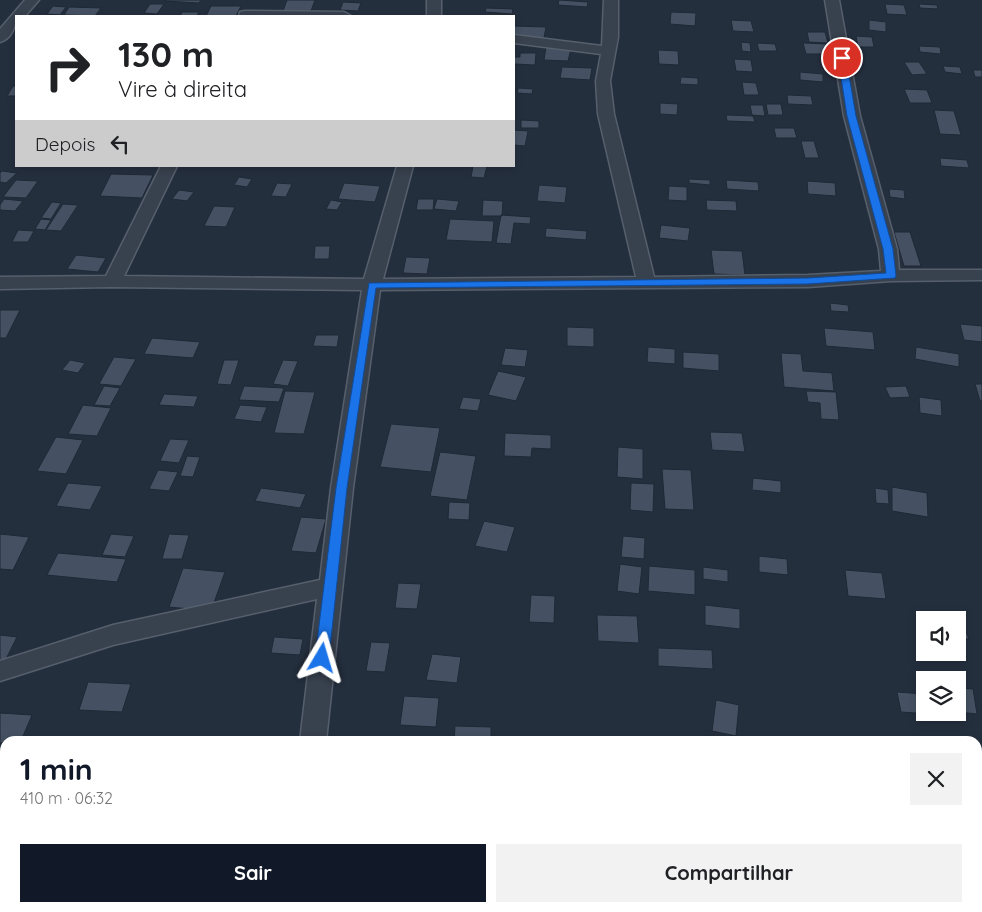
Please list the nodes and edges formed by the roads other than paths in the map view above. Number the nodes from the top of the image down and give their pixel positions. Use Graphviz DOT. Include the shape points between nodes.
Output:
graph roads {
  1 [pos="32,0"];
  2 [pos="252,0"];
  3 [pos="434,0"];
  4 [pos="611,0"];
  5 [pos="832,0"];
  6 [pos="19,15"];
  7 [pos="244,15"];
  8 [pos="434,15"];
  9 [pos="15,19"];
  10 [pos="0,38"];
  11 [pos="515,39"];
  12 [pos="609,51"];
  13 [pos="170,167"];
  14 [pos="405,167"];
  15 [pos="982,275"];
  16 [pos="891,276"];
  17 [pos="112,282"];
  18 [pos="646,282"];
  19 [pos="0,283"];
  20 [pos="372,285"];
  21 [pos="330,587"];
  22 [pos="0,671"];
  23 [pos="314,736"];
  1 -- 6 [label="street"];
  2 -- 7 [label="street"];
  3 -- 8 [label="street"];
  4 -- 12 [label="street"];
  5 -- 16 [label="street" via="852,116 888,249"];
  9 -- 10 [label="street"];
  11 -- 12 [label="street"];
  12 -- 18 [label="street" via="603,81 606,114"];
  13 -- 17 [label="street"];
  14 -- 20 [label="street"];
  15 -- 16 [label="street"];
  16 -- 18 [label="street" via="808,281"];
  17 -- 19 [label="street"];
  17 -- 20 [label="street"];
  18 -- 20 [label="street"];
  20 -- 21 [label="street"];
  21 -- 22 [label="street" via="113,635"];
  21 -- 23 [label="street"];
}
